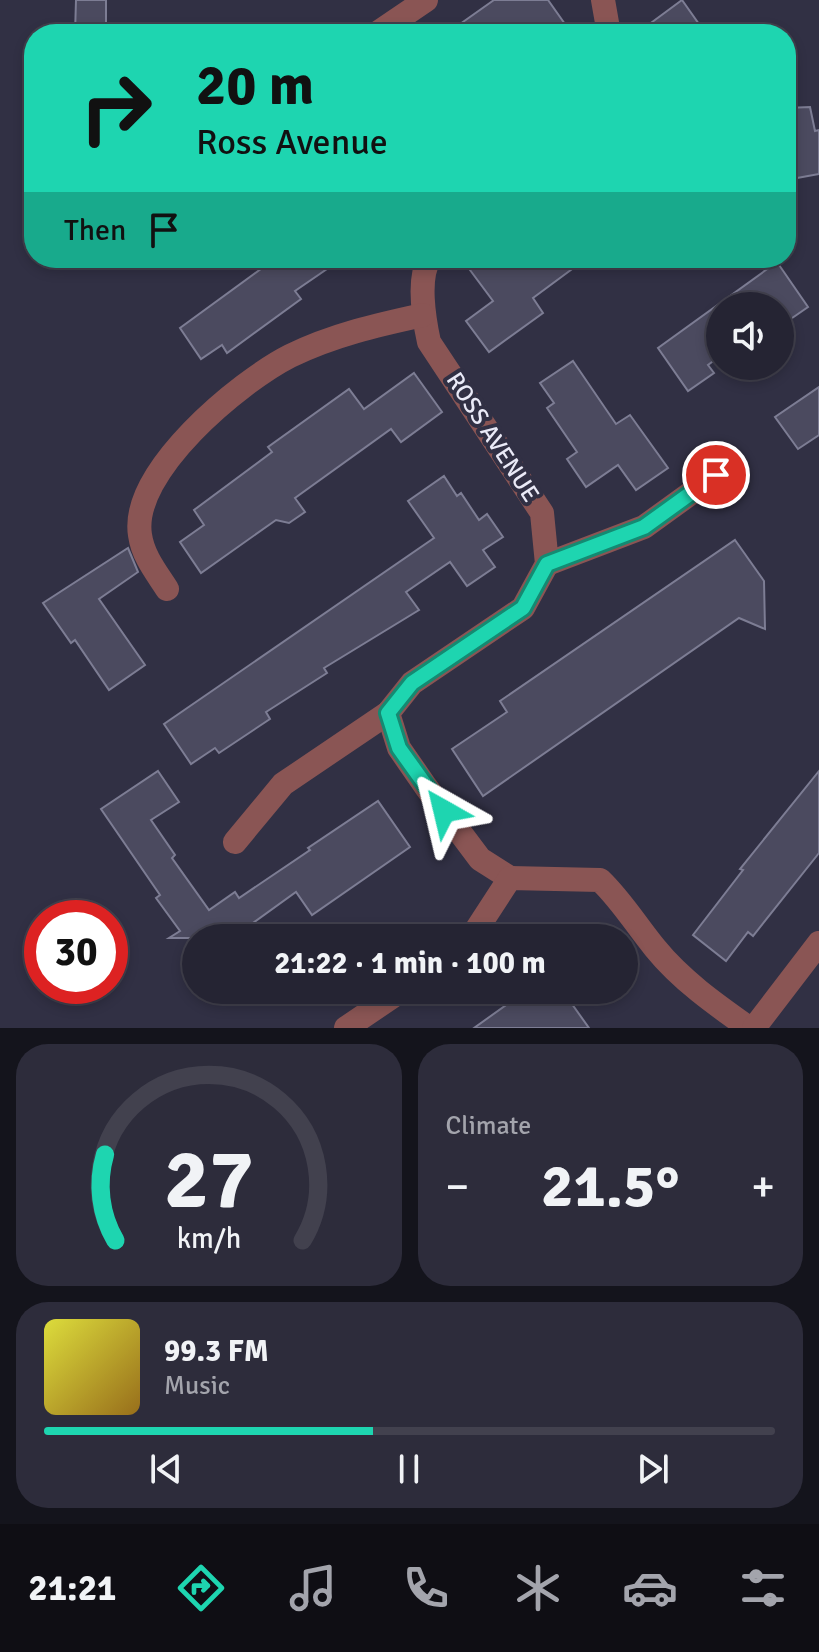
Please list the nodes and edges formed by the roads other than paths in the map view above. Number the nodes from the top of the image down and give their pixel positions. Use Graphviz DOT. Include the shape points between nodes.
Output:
graph roads {
  1 [pos="426,0"];
  2 [pos="603,0"];
  3 [pos="391,24"];
  4 [pos="607,24"];
  5 [pos="424,268"];
  6 [pos="423,315"];
  7 [pos="716,475"];
  8 [pos="547,564"];
  9 [pos="167,589"];
  10 [pos="388,713"];
  11 [pos="235,842"];
  12 [pos="510,878"];
  13 [pos="480,924"];
  14 [pos="819,943"];
  15 [pos="381,1004"];
  16 [pos="346,1028"];
  17 [pos="752,1028"];
  1 -- 3 [label="street"];
  2 -- 4 [label="street"];
  5 -- 6 [label="street, ROSS AVENUE"];
  6 -- 8 [label="street, ROSS AVENUE" via="429,342 542,513"];
  6 -- 9 [label="street" via="357,329 289,357 236,391 187,437 158,473 141,508 144,554"];
  7 -- 8 [label="street" via="644,527"];
  8 -- 10 [label="street" via="523,608 412,683"];
  10 -- 11 [label="street" via="283,784"];
  10 -- 12 [label="street" via="399,748 426,787 480,859"];
  12 -- 13 [label="street"];
  12 -- 17 [label="street" via="600,880 689,983"];
  14 -- 17 [label="street"];
  15 -- 16 [label="street"];
}
